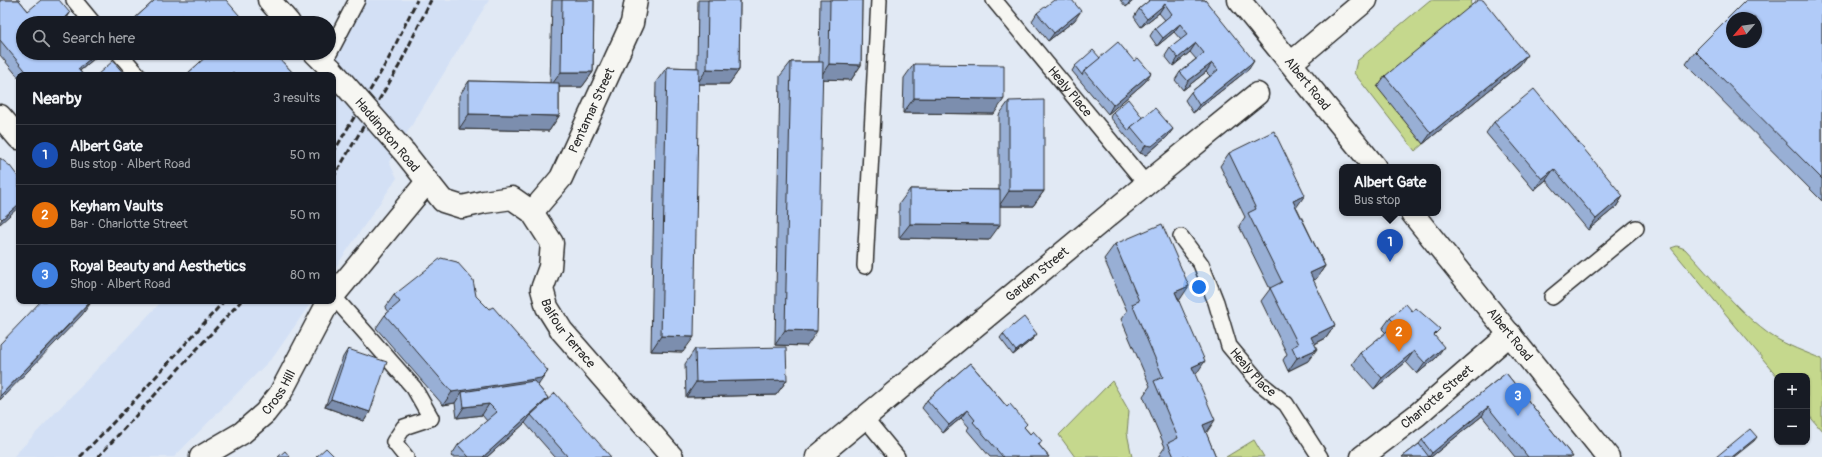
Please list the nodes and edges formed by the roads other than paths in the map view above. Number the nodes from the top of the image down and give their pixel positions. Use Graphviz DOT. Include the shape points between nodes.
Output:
graph roads {
  1 [pos="74,0"];
  2 [pos="269,0"];
  3 [pos="357,0"];
  4 [pos="636,0"];
  5 [pos="879,0"];
  6 [pos="994,0"];
  7 [pos="1240,0"];
  8 [pos="1366,0"];
  9 [pos="87,16"];
  10 [pos="283,16"];
  11 [pos="336,39"];
  12 [pos="125,60"];
  13 [pos="324,62"];
  14 [pos="1291,63"];
  15 [pos="135,72"];
  16 [pos="333,72"];
  17 [pos="336,75"];
  18 [pos="1257,94"];
  19 [pos="0,116"];
  20 [pos="16,135"];
  21 [pos="1373,164"];
  22 [pos="427,182"];
  23 [pos="1146,184"];
  24 [pos="532,212"];
  25 [pos="1414,216"];
  26 [pos="1636,228"];
  27 [pos="1181,237"];
  28 [pos="865,266"];
  29 [pos="336,292"];
  30 [pos="1552,297"];
  31 [pos="336,299"];
  32 [pos="326,304"];
  33 [pos="1510,334"];
  34 [pos="866,418"];
  35 [pos="1367,456"];
  36 [pos="201,457"];
  37 [pos="406,457"];
  38 [pos="672,457"];
  39 [pos="817,457"];
  40 [pos="897,457"];
  41 [pos="1320,457"];
  42 [pos="1608,457"];
  1 -- 9 [label="lane"];
  2 -- 10 [label="street"];
  3 -- 11 [label="lane"];
  4 -- 24 [label="street, Pentamar Street" via="632,23 561,178"];
  5 -- 28 [label="lane"];
  6 -- 23 [label="lane, Healy Place"];
  7 -- 14 [label="street, Albert Road"];
  8 -- 14 [label="street"];
  12 -- 15 [label="lane"];
  13 -- 16 [label="street, Haddington Road, bridge"];
  14 -- 21 [label="street, Albert Road"];
  17 -- 22 [label="street, Haddington Road, bridge" via="405,153"];
  18 -- 23 [label="street, Garden Street"];
  19 -- 20 [label="street"];
  22 -- 24 [label="street, Balfour Terrace" via="444,201 462,207 512,198"];
  22 -- 29 [label="street"];
  23 -- 34 [label="street, Garden Street"];
  24 -- 38 [label="street, Balfour Terrace" via="552,243 550,267 542,289 547,307 562,331"];
  25 -- 33 [label="street, Albert Road"];
  26 -- 30 [label="lane"];
  27 -- 41 [label="lane, Healy Place" via="1201,264 1229,346 1259,382 1286,404"];
  31 -- 37 [label="lane" via="414,388 431,418 404,427 397,437 394,442"];
  32 -- 36 [label="street, Cross Hill" via="280,394 265,413 242,434"];
  33 -- 35 [label="street, Charlotte Street"];
  33 -- 42 [label="street, Albert Road"];
  34 -- 39 [label="street, Garden Street"];
  34 -- 40 [label="lane"];
}
